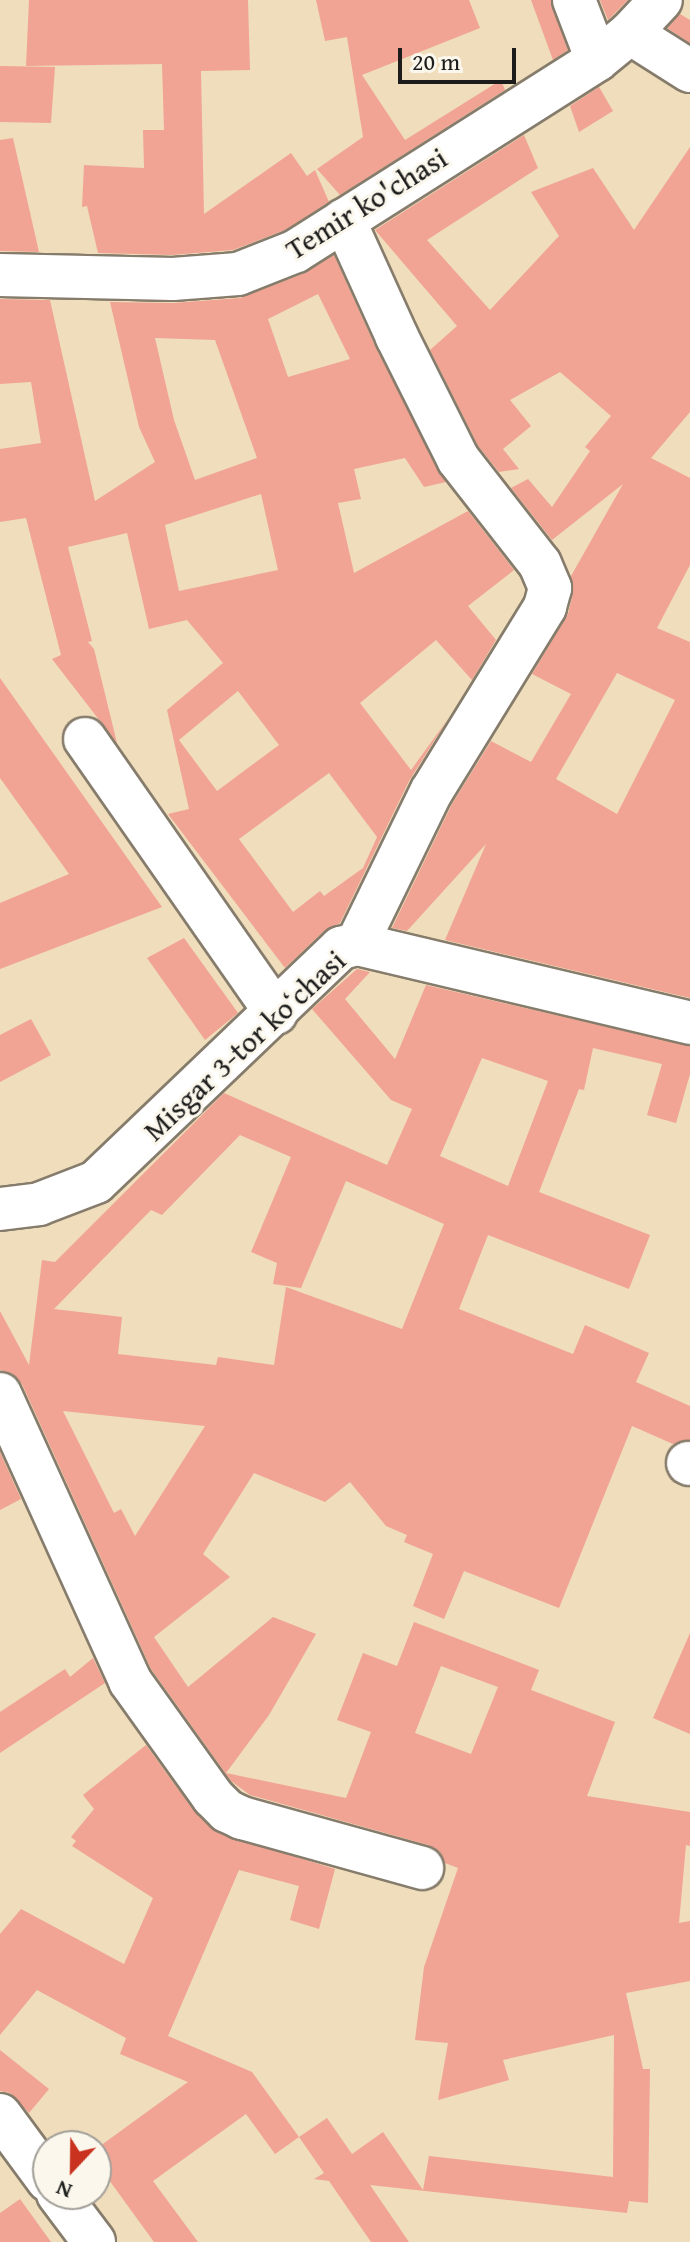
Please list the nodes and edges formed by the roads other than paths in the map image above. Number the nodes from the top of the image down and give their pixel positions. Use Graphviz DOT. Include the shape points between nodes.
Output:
graph roads {
  1 [pos="574,0"];
  2 [pos="661,0"];
  3 [pos="630,33"];
  4 [pos="597,60"];
  5 [pos="690,71"];
  6 [pos="344,220"];
  7 [pos="0,275"];
  8 [pos="85,739"];
  9 [pos="357,944"];
  10 [pos="276,1013"];
  11 [pos="690,1023"];
  12 [pos="0,1209"];
  13 [pos="0,1394"];
  14 [pos="422,1868"];
  15 [pos="0,2115"];
  16 [pos="32,2158"];
  17 [pos="70,2210"];
  18 [pos="94,2242"];
  1 -- 4 [label="street"];
  2 -- 3 [label="street, Temir ko'chasi"];
  3 -- 4 [label="street, Temir ko'chasi"];
  3 -- 5 [label="street"];
  4 -- 6 [label="street, Temir ko'chasi"];
  6 -- 7 [label="street, Temir ko'chasi" via="296,251 238,274 173,279"];
  6 -- 9 [label="street" via="458,459 540,564 550,588 545,607 431,792"];
  8 -- 10 [label="street"];
  9 -- 10 [label="street, Misgar 3-tor koʻchasi" via="341,948"];
  9 -- 11 [label="street, Misgar 3-tor koʻchasi"];
  10 -- 12 [label="street, Misgar 3-tor koʻchasi" via="96,1182 39,1204"];
  13 -- 14 [label="street" via="130,1681 213,1797 242,1818"];
  15 -- 16 [label="street"];
  17 -- 18 [label="street"];
}
